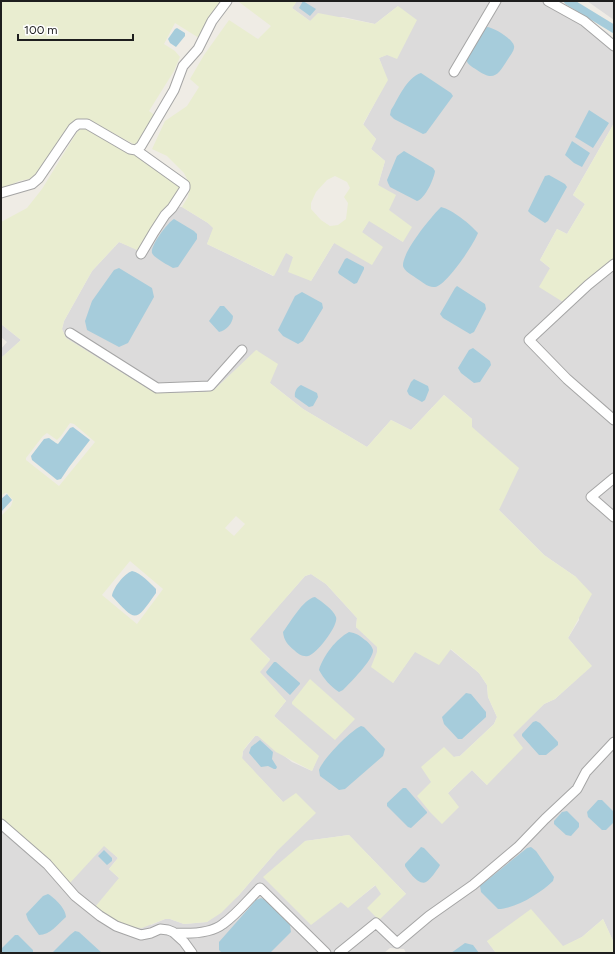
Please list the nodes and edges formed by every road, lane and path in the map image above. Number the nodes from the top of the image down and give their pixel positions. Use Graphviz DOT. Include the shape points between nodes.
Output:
graph roads {
  1 [pos="227,1"];
  2 [pos="496,1"];
  3 [pos="548,1"];
  4 [pos="614,46"];
  5 [pos="454,72"];
  6 [pos="136,150"];
  7 [pos="1,193"];
  8 [pos="141,254"];
  9 [pos="614,264"];
  10 [pos="70,334"];
  11 [pos="242,350"];
  12 [pos="614,420"];
  13 [pos="614,478"];
  14 [pos="614,517"];
  15 [pos="614,742"];
  16 [pos="1,824"];
  17 [pos="174,933"];
  18 [pos="192,953"];
  19 [pos="326,953"];
  20 [pos="339,953"];
  1 -- 6 [label="street" via="212,21 198,49 183,66 174,90 141,146"];
  2 -- 5 [label="street"];
  3 -- 4 [label="street" via="584,21"];
  6 -- 7 [label="street" via="122,145 87,124 78,124 39,178 32,184"];
  6 -- 8 [label="street" via="185,185"];
  9 -- 12 [label="street" via="529,340 567,379"];
  10 -- 11 [label="street" via="157,388 210,386"];
  13 -- 14 [label="street" via="591,497"];
  15 -- 20 [label="street" via="586,772 577,789 518,847 397,944 376,924"];
  16 -- 17 [label="street" via="47,864 75,896 100,916 116,926 141,935 163,929"];
  17 -- 18 [label="street"];
  17 -- 19 [label="street" via="193,934 223,924 260,888"];
}
